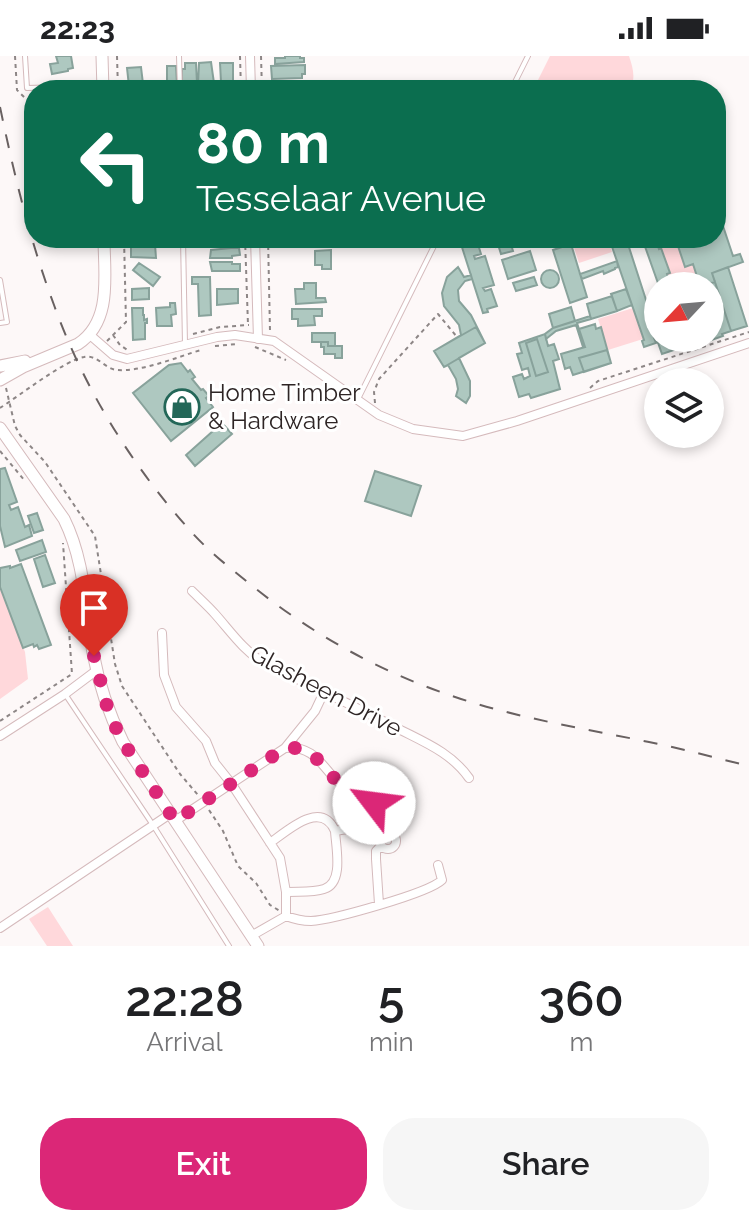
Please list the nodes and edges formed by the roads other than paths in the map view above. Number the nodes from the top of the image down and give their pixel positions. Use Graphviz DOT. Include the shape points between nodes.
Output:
graph roads {
  1 [pos="25,56"];
  2 [pos="102,56"];
  3 [pos="179,56"];
  4 [pos="250,56"];
  5 [pos="528,56"];
  6 [pos="26,80"];
  7 [pos="103,80"];
  8 [pos="180,80"];
  9 [pos="251,80"];
  10 [pos="516,80"];
  11 [pos="104,248"];
  12 [pos="183,248"];
  13 [pos="255,248"];
  14 [pos="433,248"];
  15 [pos="0,280"];
  16 [pos="0,323"];
  17 [pos="90,335"];
  18 [pos="185,340"];
  19 [pos="255,342"];
  20 [pos="749,343"];
  21 [pos="1,374"];
  22 [pos="360,397"];
  23 [pos="0,428"];
  24 [pos="0,438"];
  25 [pos="54,505"];
  26 [pos="192,591"];
  27 [pos="162,633"];
  28 [pos="97,670"];
  29 [pos="100,684"];
  30 [pos="324,692"];
  31 [pos="65,694"];
  32 [pos="0,736"];
  33 [pos="285,748"];
  34 [pos="469,778"];
  35 [pos="231,783"];
  36 [pos="172,817"];
  37 [pos="153,825"];
  38 [pos="369,828"];
  39 [pos="335,831"];
  40 [pos="270,843"];
  41 [pos="438,865"];
  42 [pos="286,892"];
  43 [pos="379,904"];
  44 [pos="282,914"];
  45 [pos="0,928"];
  46 [pos="254,943"];
  47 [pos="229,946"];
  1 -- 6 [label="lane"];
  2 -- 7 [label="street"];
  3 -- 8 [label="lane"];
  4 -- 9 [label="street"];
  5 -- 10 [label="lane"];
  11 -- 17 [label="street" via="104,298"];
  12 -- 18 [label="lane"];
  13 -- 19 [label="street"];
  14 -- 22 [label="lane"];
  15 -- 16 [label="lane" via="7,322"];
  17 -- 18 [label="street" via="121,359 170,349"];
  17 -- 21 [label="street"];
  18 -- 19 [label="street" via="235,335"];
  19 -- 22 [label="street" via="274,341"];
  20 -- 22 [label="street" via="463,436 413,429 379,415"];
  23 -- 25 [label="street"];
  24 -- 25 [label="street"];
  25 -- 28 [label="street" via="78,556"];
  26 -- 30 [label="street, Glasheen Drive" via="254,657"];
  27 -- 35 [label="street" via="164,675 176,707 206,741"];
  28 -- 29 [label="street"];
  28 -- 31 [label="street"];
  29 -- 31 [label="street"];
  29 -- 36 [label="street" via="123,742"];
  30 -- 33 [label="street"];
  30 -- 34 [label="street, Glasheen Drive" via="442,750"];
  31 -- 32 [label="street"];
  31 -- 37 [label="lane"];
  33 -- 35 [label="street"];
  33 -- 38 [label="street" via="309,753 349,790 370,793 374,803"];
  35 -- 36 [label="street"];
  35 -- 40 [label="street"];
  36 -- 37 [label="street"];
  36 -- 46 [label="street"];
  37 -- 45 [label="street"];
  37 -- 47 [label="lane"];
  38 -- 39 [label="street"];
  38 -- 43 [label="street" via="381,841 376,851"];
  39 -- 40 [label="street" via="321,818 306,818"];
  39 -- 42 [label="street" via="337,872 332,885"];
  40 -- 42 [label="street" via="280,858"];
  41 -- 43 [label="street" via="440,883"];
  42 -- 44 [label="street"];
  43 -- 44 [label="street" via="321,920"];
  44 -- 46 [label="street"];
}
